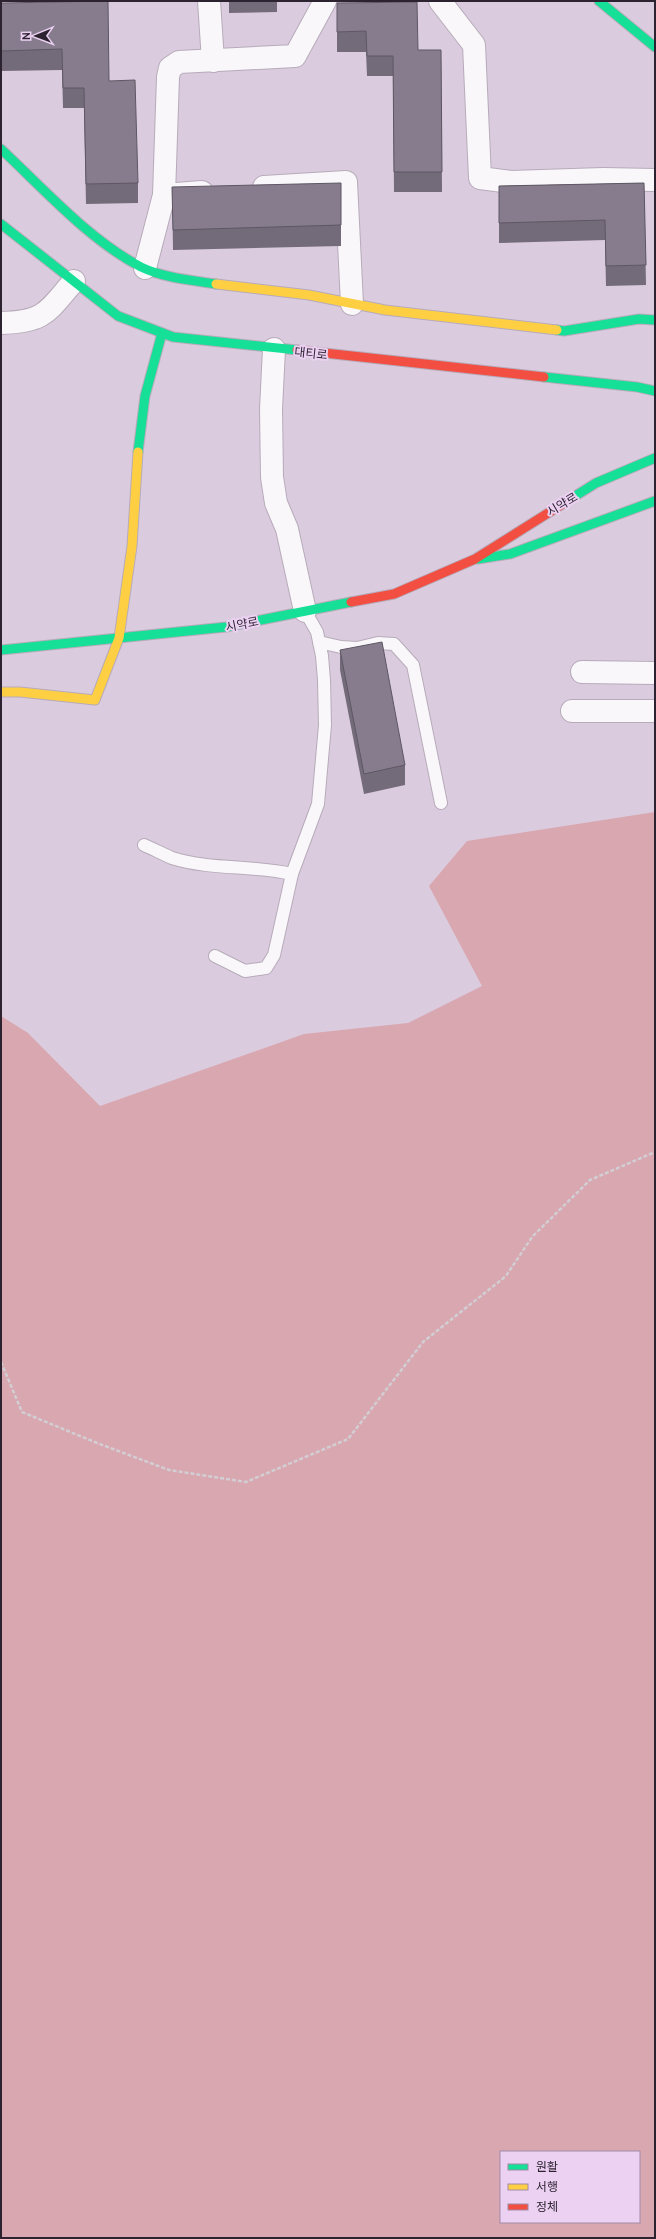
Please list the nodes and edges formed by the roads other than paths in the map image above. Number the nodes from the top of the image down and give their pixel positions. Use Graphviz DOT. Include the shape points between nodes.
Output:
graph roads {
  1 [pos="13,1"];
  2 [pos="209,1"];
  3 [pos="325,1"];
  4 [pos="440,1"];
  5 [pos="599,1"];
  6 [pos="1,10"];
  7 [pos="655,47"];
  8 [pos="213,62"];
  9 [pos="1,149"];
  10 [pos="655,180"];
  11 [pos="243,188"];
  12 [pos="219,190"];
  13 [pos="164,195"];
  14 [pos="1,224"];
  15 [pos="145,268"];
  16 [pos="74,281"];
  17 [pos="352,304"];
  18 [pos="655,320"];
  19 [pos="1,323"];
  20 [pos="162,333"];
  21 [pos="274,349"];
  22 [pos="655,391"];
  23 [pos="655,458"];
  24 [pos="655,501"];
  25 [pos="475,559"];
  26 [pos="305,611"];
  27 [pos="119,638"];
  28 [pos="319,642"];
  29 [pos="1,650"];
  30 [pos="582,672"];
  31 [pos="655,673"];
  32 [pos="1,692"];
  33 [pos="572,711"];
  34 [pos="655,711"];
  35 [pos="441,803"];
  36 [pos="144,845"];
  37 [pos="292,874"];
  38 [pos="215,956"];
  1 -- 6 [label="street"];
  2 -- 8 [label="street"];
  3 -- 8 [label="street" via="295,56"];
  4 -- 10 [label="street" via="474,45 480,178 510,182"];
  5 -- 7 [label="street"];
  8 -- 13 [label="street" via="179,62 170,68"];
  9 -- 15 [label="street" via="99,240"];
  11 -- 17 [label="street" via="346,182"];
  12 -- 13 [label="street"];
  13 -- 15 [label="street"];
  14 -- 16 [label="street, 대티로"];
  15 -- 17 [label="street" via="179,279 309,295"];
  16 -- 19 [label="street" via="48,310 37,318 22,323"];
  16 -- 20 [label="street, 대티로" via="118,316"];
  17 -- 18 [label="street" via="564,331 639,319"];
  20 -- 21 [label="street, 대티로" via="173,338"];
  20 -- 27 [label="street" via="145,396 136,464 132,546"];
  21 -- 22 [label="street, 대티로"];
  21 -- 26 [label="street" via="271,409 272,477 276,503 287,529"];
  23 -- 25 [label="street, 시약로" via="596,484"];
  24 -- 25 [label="street, 시약로" via="510,554"];
  25 -- 26 [label="street, 시약로" via="394,594"];
  26 -- 27 [label="street, 시약로" via="226,627"];
  26 -- 28 [label="lane" via="317,632"];
  27 -- 29 [label="street, 시약로"];
  27 -- 32 [label="street" via="95,700"];
  28 -- 35 [label="lane" via="349,647 378,642 394,644 413,665"];
  28 -- 37 [label="lane" via="323,672 324,725 318,804"];
  30 -- 31 [label="street"];
  33 -- 34 [label="street"];
  36 -- 37 [label="lane" via="173,858"];
  37 -- 38 [label="lane" via="274,955 266,968 245,971"];
}
